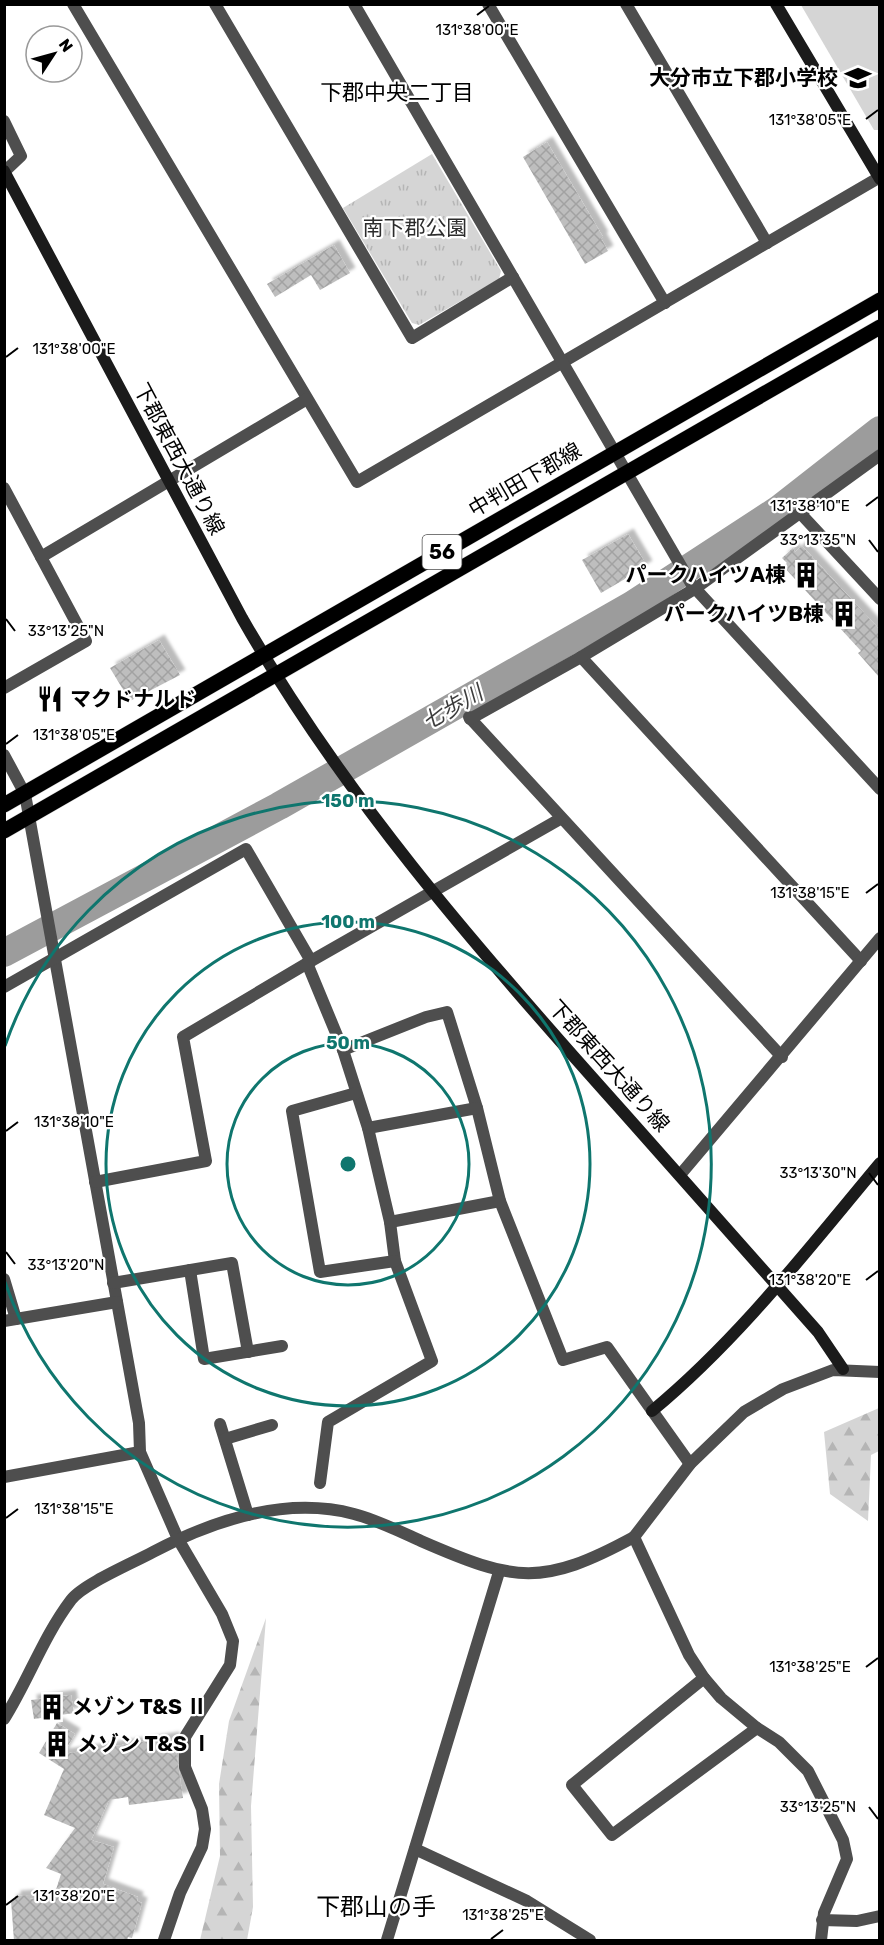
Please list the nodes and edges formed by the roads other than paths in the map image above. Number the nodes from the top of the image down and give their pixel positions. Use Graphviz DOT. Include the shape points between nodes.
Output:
graph roads {
  1 [pos="73,4"];
  2 [pos="215,4"];
  3 [pos="354,4"];
  4 [pos="488,4"];
  5 [pos="626,4"];
  6 [pos="776,4"];
  7 [pos="4,121"];
  8 [pos="5,172"];
  9 [pos="879,178"];
  10 [pos="767,243"];
  11 [pos="513,277"];
  12 [pos="879,300"];
  13 [pos="665,303"];
  14 [pos="879,327"];
  15 [pos="564,362"];
  16 [pos="307,399"];
  17 [pos="616,452"];
  18 [pos="879,455"];
  19 [pos="628,474"];
  20 [pos="168,481"];
  21 [pos="4,488"];
  22 [pos="801,514"];
  23 [pos="41,557"];
  24 [pos="694,587"];
  25 [pos="879,599"];
  26 [pos="264,656"];
  27 [pos="581,657"];
  28 [pos="275,674"];
  29 [pos="4,688"];
  30 [pos="4,755"];
  31 [pos="879,789"];
  32 [pos="25,794"];
  33 [pos="4,806"];
  34 [pos="29,816"];
  35 [pos="560,819"];
  36 [pos="4,831"];
  37 [pos="433,892"];
  38 [pos="879,938"];
  39 [pos="54,953"];
  40 [pos="861,961"];
  41 [pos="309,962"];
  42 [pos="4,987"];
  43 [pos="343,1050"];
  44 [pos="782,1057"];
  45 [pos="356,1093"];
  46 [pos="477,1108"];
  47 [pos="368,1128"];
  48 [pos="879,1163"];
  49 [pos="680,1175"];
  50 [pos="95,1182"];
  51 [pos="500,1201"];
  52 [pos="390,1222"];
  53 [pos="395,1260"];
  54 [pos="190,1270"];
  55 [pos="4,1279"];
  56 [pos="113,1284"];
  57 [pos="777,1287"];
  58 [pos="117,1302"];
  59 [pos="10,1320"];
  60 [pos="282,1346"];
  61 [pos="248,1352"];
  62 [pos="843,1369"];
  63 [pos="879,1372"];
  64 [pos="652,1411"];
  65 [pos="220,1424"];
  66 [pos="272,1425"];
  67 [pos="225,1439"];
  68 [pos="140,1452"];
  69 [pos="690,1464"];
  70 [pos="4,1477"];
  71 [pos="320,1483"];
  72 [pos="248,1515"];
  73 [pos="634,1537"];
  74 [pos="178,1539"];
  75 [pos="499,1572"];
  76 [pos="704,1678"];
  77 [pos="4,1719"];
  78 [pos="757,1728"];
  79 [pos="415,1849"];
  80 [pos="879,1916"];
  81 [pos="822,1920"];
  82 [pos="164,1941"];
  83 [pos="387,1941"];
  84 [pos="590,1941"];
  85 [pos="821,1941"];
  1 -- 16 [label="street"];
  2 -- 11 [label="street" via="412,338"];
  3 -- 11 [label="street"];
  4 -- 13 [label="street"];
  5 -- 10 [label="street"];
  6 -- 9 [label="street"];
  7 -- 8 [label="street" via="21,156"];
  8 -- 20 [label="street, 下郡東西大通り線"];
  9 -- 10 [label="street"];
  10 -- 13 [label="street"];
  11 -- 15 [label="street"];
  12 -- 17 [label="main road, 中判田下郡線 / 56"];
  13 -- 15 [label="street"];
  14 -- 19 [label="main road, 56"];
  15 -- 16 [label="street" via="357,482"];
  15 -- 17 [label="street"];
  16 -- 20 [label="street"];
  17 -- 19 [label="street"];
  17 -- 26 [label="main road, 中判田下郡線 / 56"];
  18 -- 22 [label="street"];
  19 -- 24 [label="street"];
  19 -- 28 [label="main road, 56"];
  20 -- 23 [label="street"];
  20 -- 26 [label="street, 下郡東西大通り線"];
  21 -- 23 [label="street"];
  22 -- 24 [label="street"];
  22 -- 25 [label="street"];
  23 -- 29 [label="street" via="86,641"];
  24 -- 27 [label="street"];
  24 -- 31 [label="street"];
  26 -- 28 [label="street, 下郡東西大通り線"];
  26 -- 32 [label="main road, 中判田下郡線 / 56"];
  27 -- 35 [label="street" via="469,718"];
  27 -- 40 [label="street"];
  28 -- 34 [label="main road, 56"];
  28 -- 37 [label="street, 下郡東西大通り線" via="351,784"];
  30 -- 32 [label="street"];
  32 -- 33 [label="main road, 中判田下郡線 / 56"];
  32 -- 34 [label="street"];
  34 -- 36 [label="main road, 56"];
  34 -- 39 [label="street"];
  35 -- 37 [label="street"];
  35 -- 44 [label="street"];
  37 -- 41 [label="street"];
  37 -- 49 [label="street, 下郡東西大通り線"];
  38 -- 40 [label="street"];
  39 -- 41 [label="street" via="246,849"];
  39 -- 42 [label="street"];
  39 -- 50 [label="street"];
  40 -- 44 [label="street"];
  41 -- 43 [label="street"];
  41 -- 50 [label="street" via="183,1037 206,1161"];
  43 -- 45 [label="street"];
  43 -- 46 [label="street" via="447,1011"];
  44 -- 49 [label="street"];
  45 -- 47 [label="street"];
  45 -- 53 [label="street" via="292,1111 320,1272"];
  46 -- 47 [label="street"];
  46 -- 51 [label="street"];
  47 -- 52 [label="street"];
  48 -- 57 [label="street"];
  49 -- 57 [label="street, 下郡東西大通り線"];
  50 -- 56 [label="street"];
  51 -- 52 [label="street"];
  51 -- 64 [label="street" via="563,1360 607,1347"];
  52 -- 53 [label="street"];
  53 -- 71 [label="street" via="432,1361 328,1422"];
  54 -- 56 [label="street"];
  54 -- 61 [label="street" via="232,1263"];
  54 -- 61 [label="street" via="204,1359"];
  55 -- 59 [label="street"];
  56 -- 58 [label="street"];
  57 -- 62 [label="street, 下郡東西大通り線" via="818,1332"];
  57 -- 64 [label="street"];
  58 -- 59 [label="street"];
  58 -- 68 [label="street" via="139,1423"];
  60 -- 61 [label="street"];
  62 -- 63 [label="street"];
  62 -- 69 [label="street" via="783,1389 744,1412"];
  64 -- 69 [label="street"];
  65 -- 67 [label="street"];
  66 -- 67 [label="street"];
  67 -- 72 [label="street"];
  68 -- 70 [label="street"];
  68 -- 74 [label="street"];
  69 -- 73 [label="street"];
  72 -- 74 [label="street" via="218,1522"];
  72 -- 75 [label="street" via="292,1509 352,1513"];
  73 -- 75 [label="street" via="578,1566 538,1575"];
  73 -- 76 [label="street" via="689,1655"];
  74 -- 77 [label="street" via="72,1598"];
  74 -- 82 [label="street" via="227,1623 233,1646 230,1665 185,1737 185,1767 206,1829"];
  75 -- 79 [label="street"];
  76 -- 78 [label="street"];
  76 -- 78 [label="street" via="572,1785 612,1835"];
  78 -- 81 [label="street" via="779,1742 808,1771 843,1840 847,1859"];
  79 -- 83 [label="street"];
  79 -- 84 [label="street" via="527,1901"];
  80 -- 81 [label="street" via="857,1921"];
  81 -- 85 [label="street"];
}
